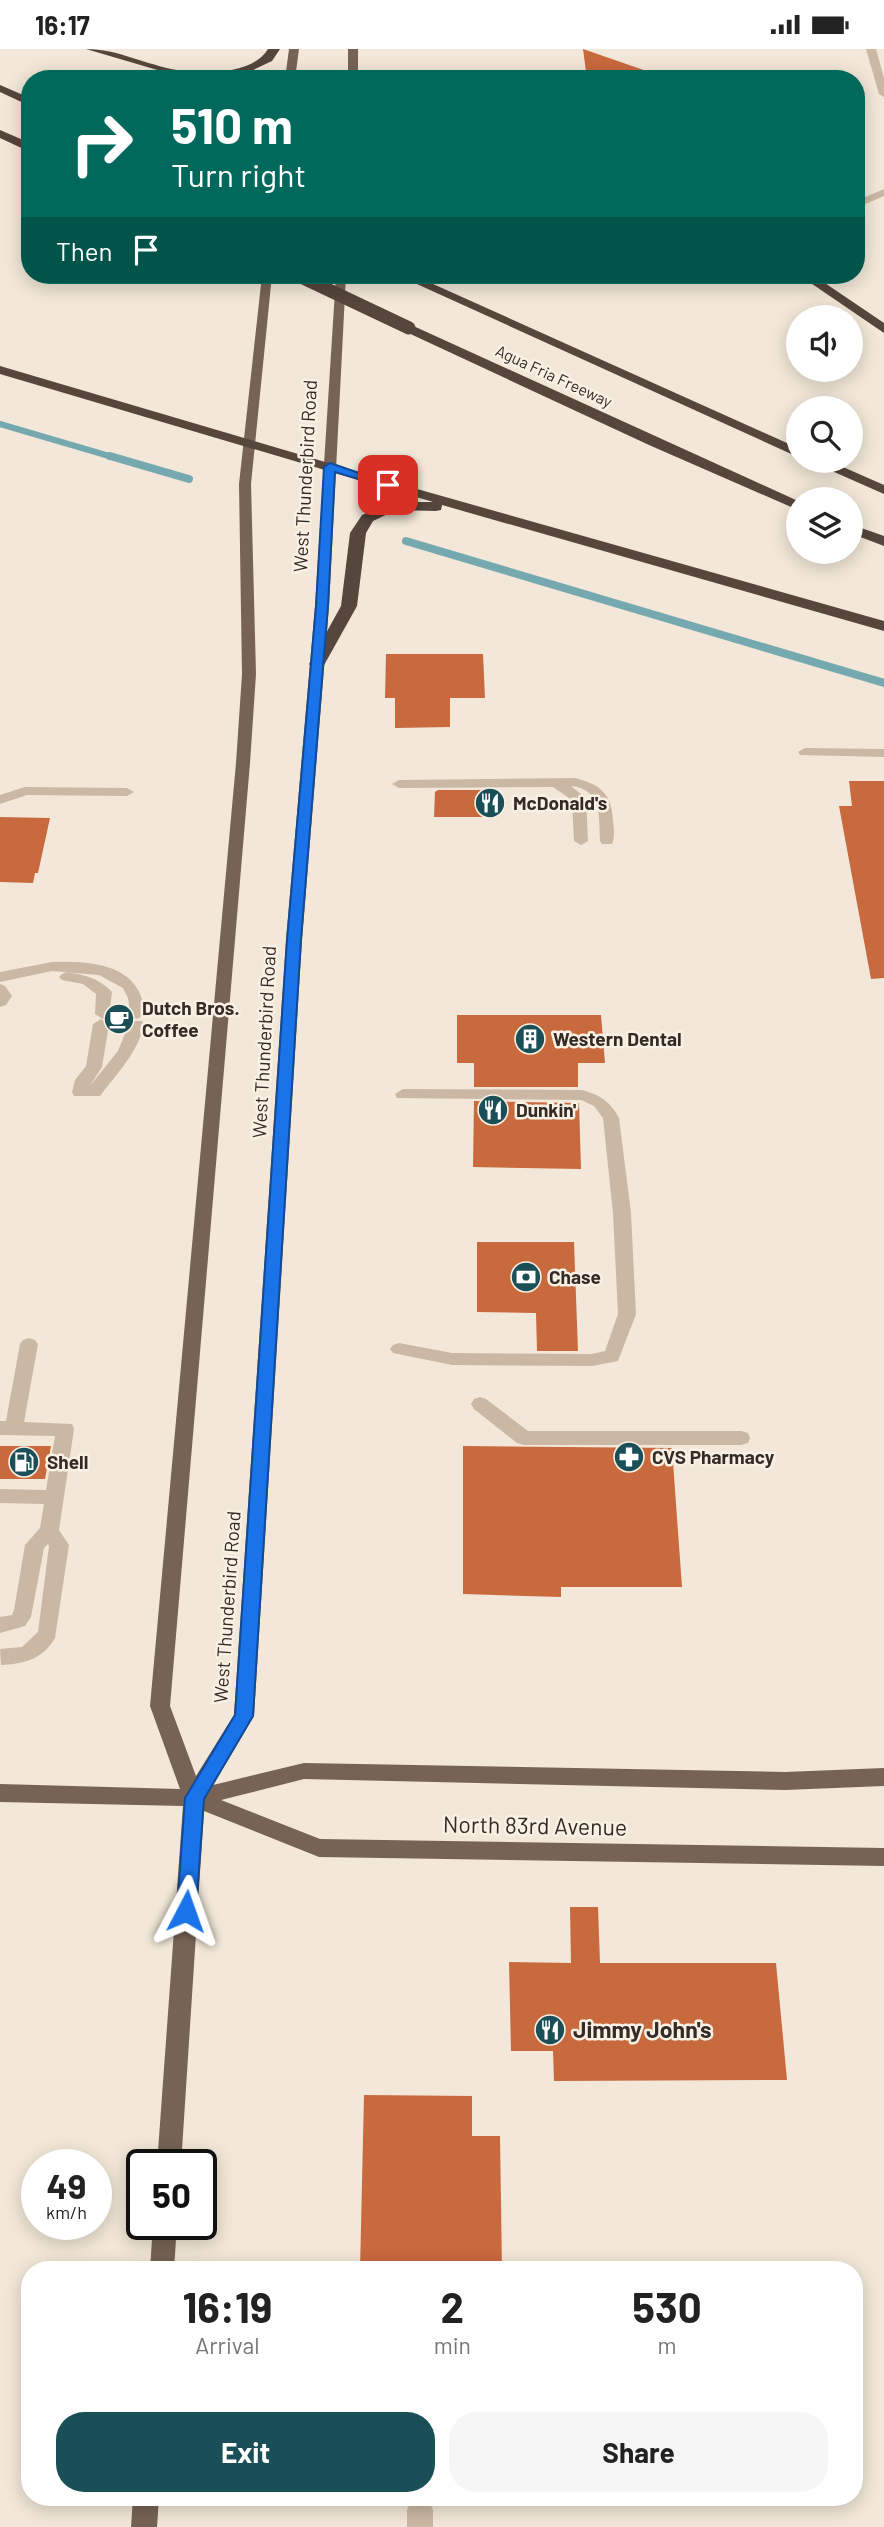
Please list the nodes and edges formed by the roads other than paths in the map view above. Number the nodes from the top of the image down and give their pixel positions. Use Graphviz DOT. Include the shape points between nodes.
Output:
graph roads {
  1 [pos="92,49"];
  2 [pos="274,49"];
  3 [pos="293,49"];
  4 [pos="353,49"];
  5 [pos="871,49"];
  6 [pos="163,70"];
  7 [pos="244,70"];
  8 [pos="291,70"];
  9 [pos="353,70"];
  10 [pos="0,89"];
  11 [pos="884,94"];
  12 [pos="21,99"];
  13 [pos="0,134"];
  14 [pos="21,144"];
  15 [pos="884,193"];
  16 [pos="865,201"];
  17 [pos="266,284"];
  18 [pos="315,284"];
  19 [pos="340,284"];
  20 [pos="424,284"];
  21 [pos="817,284"];
  22 [pos="884,329"];
  23 [pos="0,370"];
  24 [pos="248,444"];
  25 [pos="786,448"];
  26 [pos="330,467"];
  27 [pos="844,473"];
  28 [pos="884,490"];
  29 [pos="786,501"];
  30 [pos="476,510"];
  31 [pos="863,533"];
  32 [pos="884,541"];
  33 [pos="884,626"];
  34 [pos="317,664"];
  35 [pos="805,753"];
  36 [pos="884,753"];
  37 [pos="557,782"];
  38 [pos="399,784"];
  39 [pos="127,792"];
  40 [pos="0,800"];
  41 [pos="581,841"];
  42 [pos="607,841"];
  43 [pos="2,981"];
  44 [pos="0,1002"];
  45 [pos="402,1094"];
  46 [pos="29,1344"];
  47 [pos="399,1349"];
  48 [pos="480,1404"];
  49 [pos="7,1428"];
  50 [pos="741,1437"];
  51 [pos="0,1496"];
  52 [pos="55,1497"];
  53 [pos="49,1531"];
  54 [pos="0,1625"];
  55 [pos="1,1657"];
  56 [pos="884,1777"];
  57 [pos="0,1793"];
  58 [pos="194,1798"];
  59 [pos="884,1857"];
  60 [pos="170,2149"];
  61 [pos="164,2240"];
  62 [pos="163,2261"];
  63 [pos="145,2506"];
  64 [pos="144,2527"];
  1 -- 6 [label="highway"];
  2 -- 7 [label="highway" via="267,61"];
  3 -- 8 [label="main road"];
  4 -- 9 [label="main road"];
  5 -- 11 [label="street"];
  10 -- 12 [label="highway"];
  13 -- 14 [label="highway"];
  15 -- 16 [label="street"];
  17 -- 24 [label="main road, West Thunderbird Road"];
  18 -- 29 [label="highway, Agua Fria Freeway, bridge"];
  19 -- 26 [label="main road, West Thunderbird Road"];
  20 -- 25 [label="highway, Agua Fria Freeway"];
  21 -- 22 [label="highway"];
  23 -- 24 [label="highway"];
  24 -- 26 [label="highway"];
  24 -- 58 [label="main road, West Thunderbird Road" via="249,674 160,1706"];
  26 -- 30 [label="highway"];
  26 -- 34 [label="main road, West Thunderbird Road"];
  27 -- 28 [label="highway"];
  30 -- 33 [label="highway"];
  30 -- 34 [label="highway" via="394,506 367,518 358,533 349,606"];
  31 -- 32 [label="highway"];
  34 -- 58 [label="main road, West Thunderbird Road" via="294,940 244,1716"];
  35 -- 36 [label="street"];
  37 -- 38 [label="street"];
  37 -- 41 [label="street" via="579,798"];
  37 -- 42 [label="street" via="588,784 601,793"];
  39 -- 40 [label="street" via="25,791"];
  43 -- 43 [label="street" via="37,968 104,970 129,984 139,999 134,1038 93,1091 80,1092 94,1067 104,992 76,977"];
  43 -- 44 [label="street"];
  45 -- 47 [label="street" via="582,1095 606,1108 622,1213 627,1314 612,1356 592,1360 452,1359"];
  46 -- 49 [label="street"];
  48 -- 50 [label="street" via="524,1438"];
  49 -- 52 [label="street" via="65,1429"];
  51 -- 52 [label="street"];
  52 -- 53 [label="street"];
  53 -- 54 [label="street" via="35,1545 24,1612 18,1621"];
  53 -- 55 [label="street" via="59,1545 48,1633 42,1645 30,1653"];
  56 -- 58 [label="main road, North 83rd Avenue" via="785,1781 304,1772"];
  57 -- 58 [label="main road, North 83rd Avenue"];
  58 -- 59 [label="main road, North 83rd Avenue" via="319,1848"];
  58 -- 60 [label="main road, West Thunderbird Road"];
  61 -- 62 [label="main road"];
  63 -- 64 [label="main road"];
}
